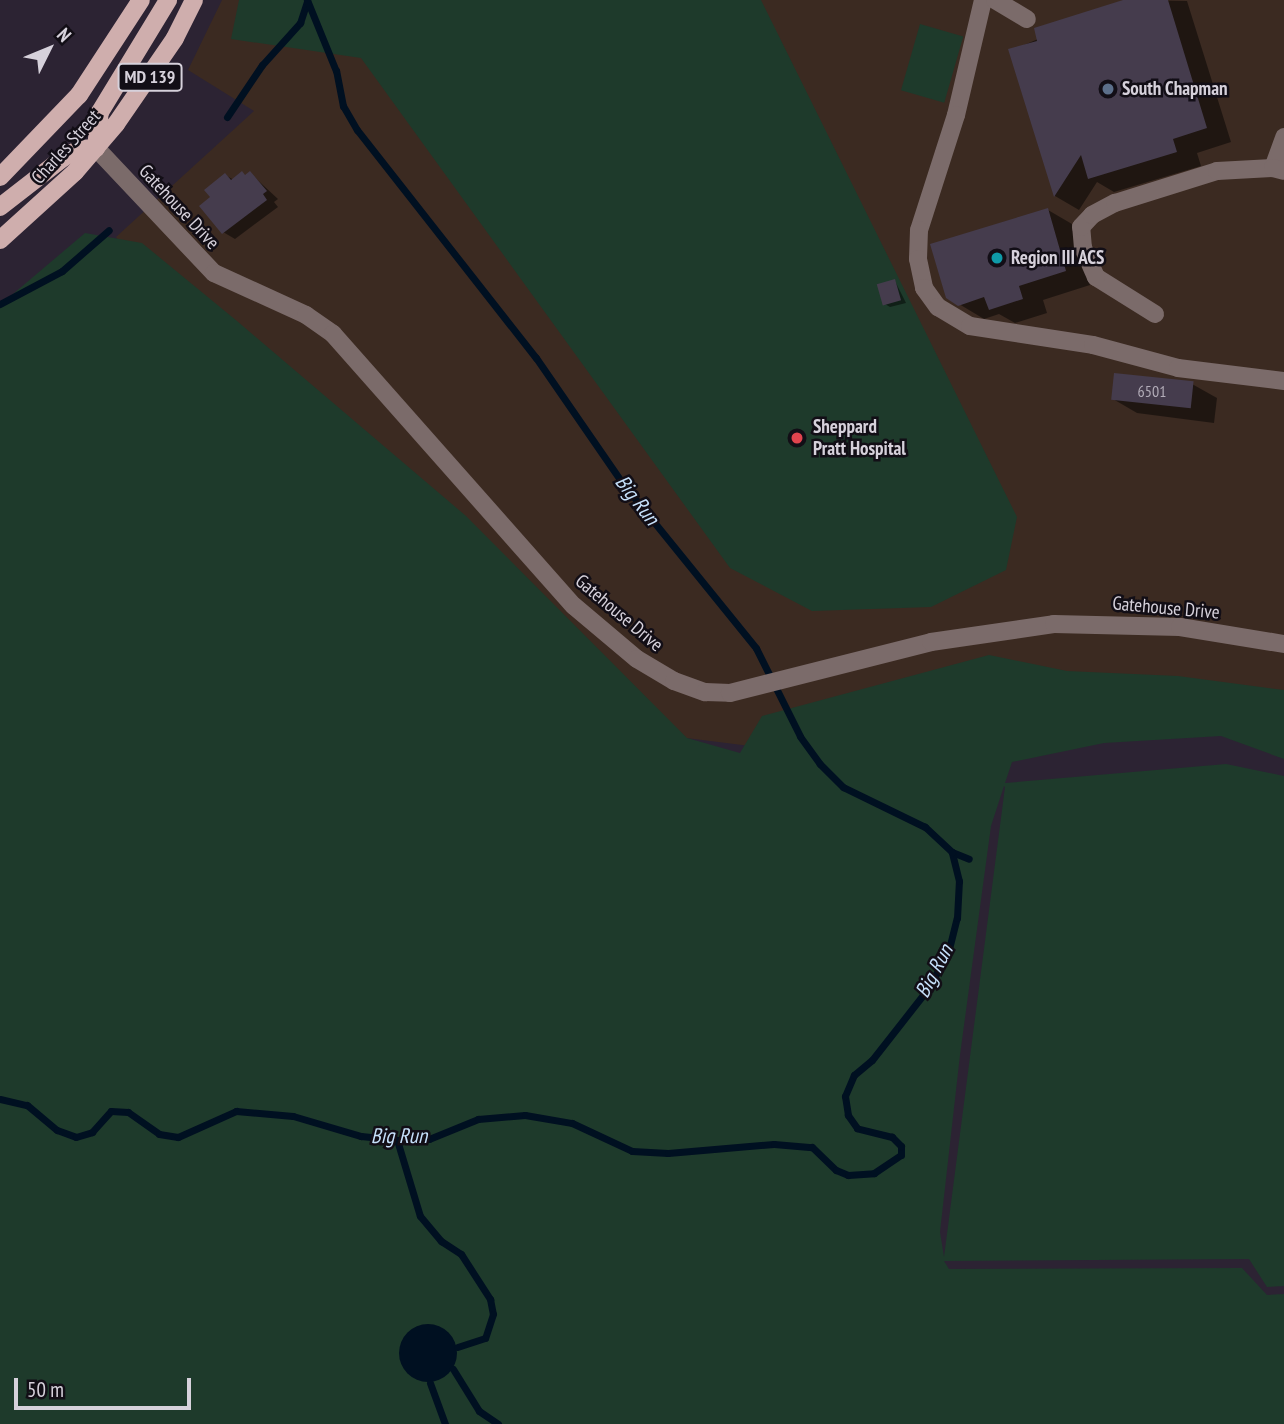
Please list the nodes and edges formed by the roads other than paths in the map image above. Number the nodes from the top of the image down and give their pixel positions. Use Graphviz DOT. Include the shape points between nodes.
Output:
graph roads {
  1 [pos="141,0"];
  2 [pos="167,0"];
  3 [pos="194,0"];
  4 [pos="983,0"];
  5 [pos="995,0"];
  6 [pos="1027,19"];
  7 [pos="1284,137"];
  8 [pos="96,148"];
  9 [pos="1278,169"];
  10 [pos="0,177"];
  11 [pos="0,207"];
  12 [pos="0,240"];
  13 [pos="1155,314"];
  14 [pos="1284,381"];
  15 [pos="1284,645"];
  1 -- 10 [label="main road, Charles Street / MD 139" via="79,95"];
  2 -- 8 [label="main road" via="100,112"];
  3 -- 8 [label="main road, Charles Street / MD 139" via="136,97"];
  4 -- 14 [label="street" via="956,115 919,230 924,288 938,307 970,327 1093,345 1178,368"];
  5 -- 6 [label="street"];
  7 -- 9 [label="street"];
  8 -- 11 [label="main road" via="79,149 63,158"];
  8 -- 12 [label="main road, Charles Street / MD 139" via="48,199"];
  8 -- 15 [label="street, Gatehouse Drive" via="214,273 306,315 346,347 529,559 617,643 656,672 691,689 717,694 748,690 942,639 1054,624 1180,627"];
  9 -- 13 [label="street" via="1217,171 1115,203 1081,227 1083,248 1096,277"];
}
